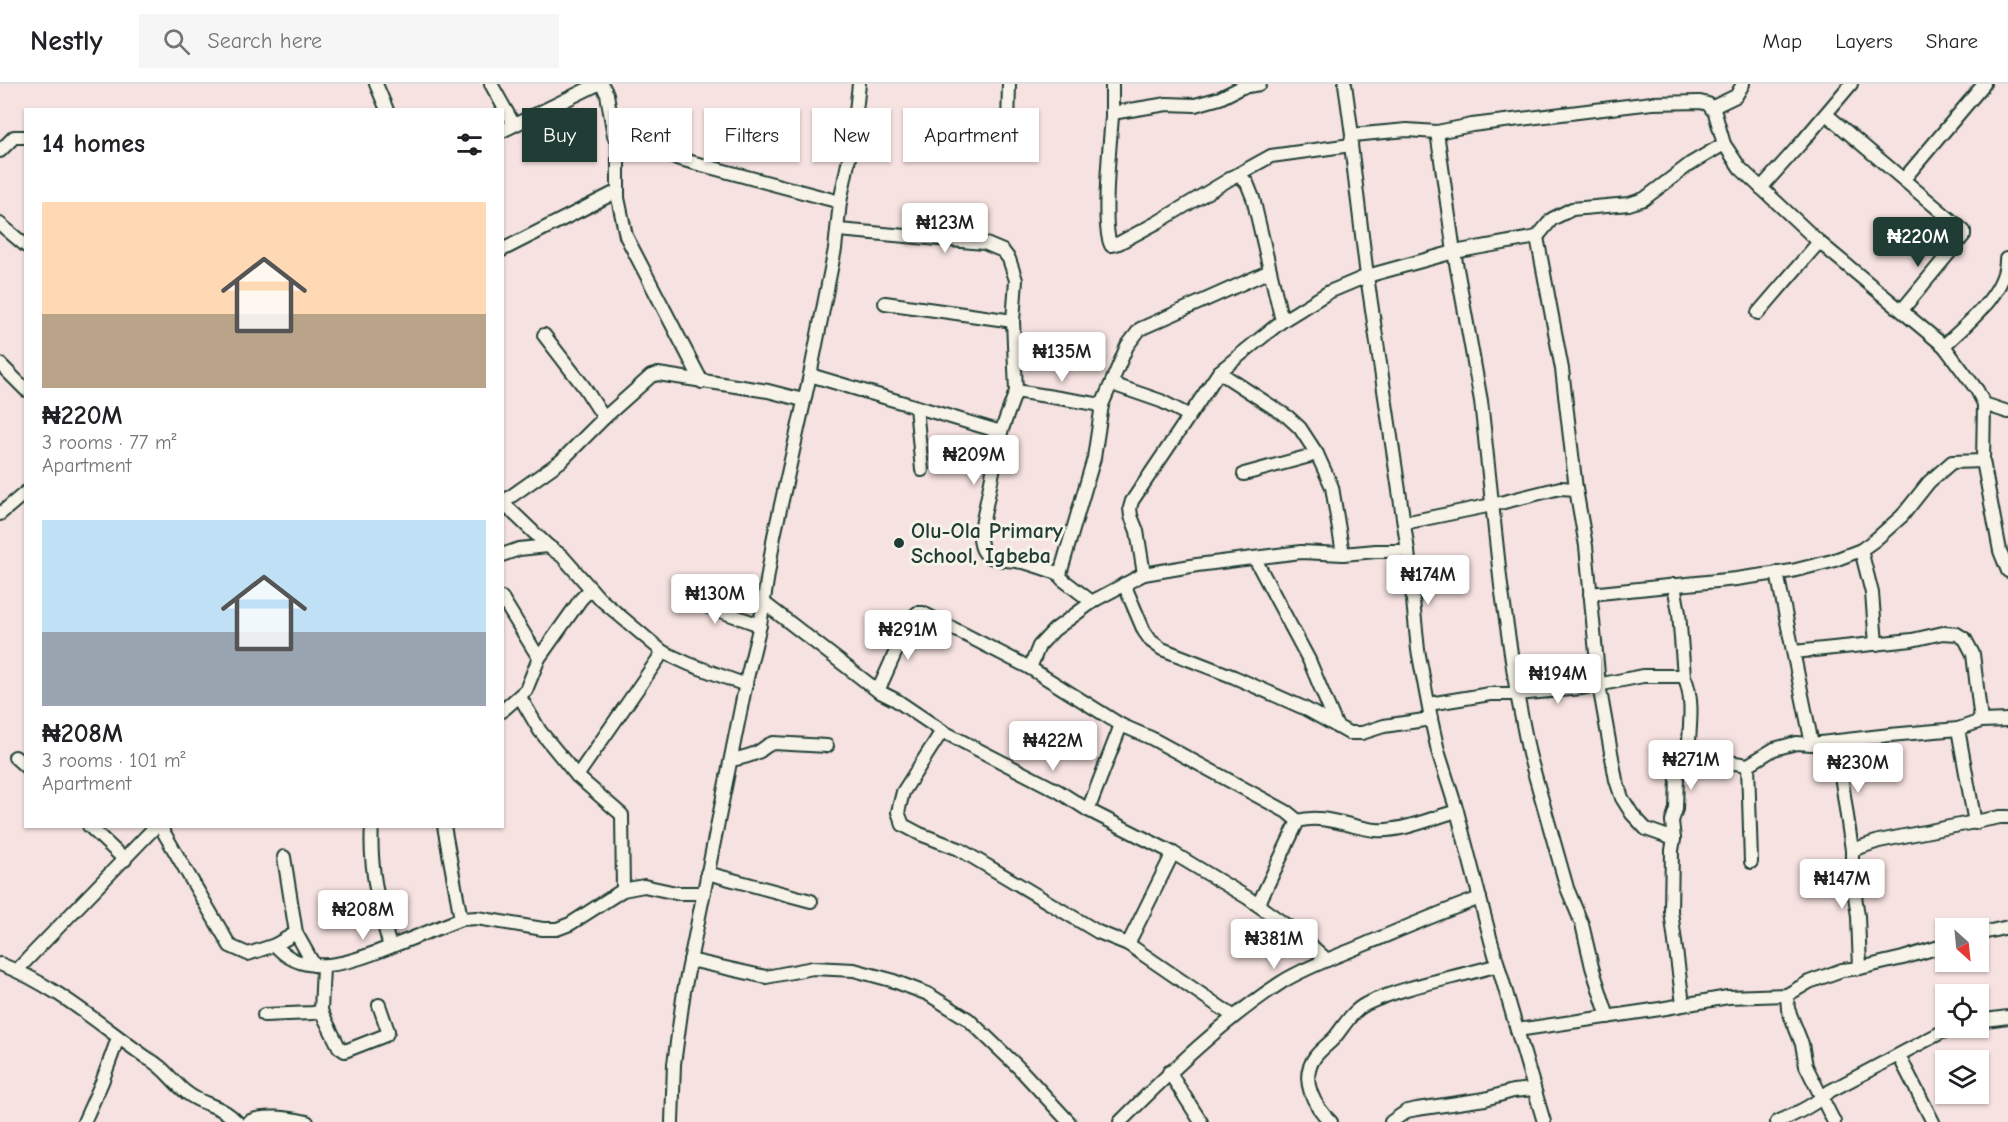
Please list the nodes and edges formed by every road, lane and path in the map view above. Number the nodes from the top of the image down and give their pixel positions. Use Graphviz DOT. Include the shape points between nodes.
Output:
graph roads {
  1 [pos="376,84"];
  2 [pos="491,84"];
  3 [pos="859,84"];
  4 [pos="1009,84"];
  5 [pos="1112,84"];
  6 [pos="1260,84"];
  7 [pos="1345,84"];
  8 [pos="1743,84"];
  9 [pos="1851,84"];
  10 [pos="1984,84"];
  11 [pos="1713,107"];
  12 [pos="386,108"];
  13 [pos="500,108"];
  14 [pos="610,108"];
  15 [pos="1008,108"];
  16 [pos="1112,113"];
  17 [pos="1826,114"];
  18 [pos="508,128"];
  19 [pos="1437,132"];
  20 [pos="24,137"];
  21 [pos="1352,140"];
  22 [pos="1724,144"];
  23 [pos="0,151"];
  24 [pos="618,162"];
  25 [pos="691,162"];
  26 [pos="1233,177"];
  27 [pos="1904,179"];
  28 [pos="1761,188"];
  29 [pos="618,191"];
  30 [pos="840,202"];
  31 [pos="0,224"];
  32 [pos="839,230"];
  33 [pos="1538,237"];
  34 [pos="1819,242"];
  35 [pos="24,244"];
  36 [pos="504,249"];
  37 [pos="1454,252"];
  38 [pos="2006,259"];
  39 [pos="1270,271"];
  40 [pos="1367,276"];
  41 [pos="1994,293"];
  42 [pos="2008,297"];
  43 [pos="885,303"];
  44 [pos="1902,310"];
  45 [pos="1758,313"];
  46 [pos="1013,321"];
  47 [pos="1282,321"];
  48 [pos="544,335"];
  49 [pos="1944,346"];
  50 [pos="0,364"];
  51 [pos="1219,372"];
  52 [pos="810,375"];
  53 [pos="702,382"];
  54 [pos="1112,384"];
  55 [pos="24,388"];
  56 [pos="1016,391"];
  57 [pos="803,400"];
  58 [pos="1984,404"];
  59 [pos="1102,405"];
  60 [pos="916,407"];
  61 [pos="2008,412"];
  62 [pos="1188,415"];
  63 [pos="604,418"];
  64 [pos="1001,432"];
  65 [pos="1317,454"];
  66 [pos="1983,461"];
  67 [pos="922,470"];
  68 [pos="1244,474"];
  69 [pos="1576,489"];
  70 [pos="24,494"];
  71 [pos="504,501"];
  72 [pos="504,503"];
  73 [pos="1492,505"];
  74 [pos="0,514"];
  75 [pos="2002,521"];
  76 [pos="1404,523"];
  77 [pos="548,546"];
  78 [pos="1861,550"];
  79 [pos="1408,551"];
  80 [pos="504,554"];
  81 [pos="1343,554"];
  82 [pos="1255,559"];
  83 [pos="2008,571"];
  84 [pos="1777,573"];
  85 [pos="1060,574"];
  86 [pos="1144,574"];
  87 [pos="1124,584"];
  88 [pos="1674,585"];
  89 [pos="591,589"];
  90 [pos="1590,594"];
  91 [pos="681,597"];
  92 [pos="504,601"];
  93 [pos="763,602"];
  94 [pos="1092,602"];
  95 [pos="760,625"];
  96 [pos="1876,644"];
  97 [pos="663,652"];
  98 [pos="1794,652"];
  99 [pos="539,658"];
  100 [pos="1030,668"];
  101 [pos="1683,676"];
  102 [pos="746,685"];
  103 [pos="1599,685"];
  104 [pos="878,691"];
  105 [pos="1517,694"];
  106 [pos="520,697"];
  107 [pos="1429,704"];
  108 [pos="504,709"];
  109 [pos="1431,719"];
  110 [pos="2008,720"];
  111 [pos="1981,721"];
  112 [pos="1121,725"];
  113 [pos="1337,728"];
  114 [pos="1958,729"];
  115 [pos="942,731"];
  116 [pos="1836,741"];
  117 [pos="1812,744"];
  118 [pos="826,746"];
  119 [pos="1688,756"];
  120 [pos="15,757"];
  121 [pos="731,760"];
  122 [pos="24,765"];
  123 [pos="1748,765"];
  124 [pos="577,776"];
  125 [pos="1088,810"];
  126 [pos="1457,811"];
  127 [pos="2008,817"];
  128 [pos="1298,821"];
  129 [pos="1975,823"];
  130 [pos="91,828"];
  131 [pos="156,828"];
  132 [pos="159,828"];
  133 [pos="372,828"];
  134 [pos="444,828"];
  135 [pos="1674,839"];
  136 [pos="1852,850"];
  137 [pos="1173,853"];
  138 [pos="284,857"];
  139 [pos="125,860"];
  140 [pos="1751,862"];
  141 [pos="707,873"];
  142 [pos="623,890"];
  143 [pos="703,893"];
  144 [pos="1480,898"];
  145 [pos="811,901"];
  146 [pos="1258,905"];
  147 [pos="461,919"];
  148 [pos="2008,927"];
  149 [pos="1989,931"];
  150 [pos="296,933"];
  151 [pos="1128,944"];
  152 [pos="275,945"];
  153 [pos="390,947"];
  154 [pos="1935,948"];
  155 [pos="690,960"];
  156 [pos="1327,960"];
  157 [pos="0,964"];
  158 [pos="1498,965"];
  159 [pos="318,966"];
  160 [pos="1860,968"];
  161 [pos="17,970"];
  162 [pos="1787,995"];
  163 [pos="1683,1004"];
  164 [pos="380,1005"];
  165 [pos="321,1011"];
  166 [pos="264,1015"];
  167 [pos="1233,1016"];
  168 [pos="1608,1017"];
  169 [pos="2008,1017"];
  170 [pos="1989,1020"];
  171 [pos="1517,1030"];
  172 [pos="1935,1036"];
  173 [pos="118,1038"];
  174 [pos="1899,1056"];
  175 [pos="1169,1072"];
  176 [pos="1534,1089"];
  177 [pos="1822,1099"];
  178 [pos="1394,1121"];
  179 [pos="84,1122"];
  180 [pos="237,1122"];
  181 [pos="248,1122"];
  182 [pos="307,1122"];
  183 [pos="672,1122"];
  184 [pos="1069,1122"];
  185 [pos="1120,1122"];
  186 [pos="1201,1122"];
  187 [pos="1331,1122"];
  188 [pos="1544,1122"];
  189 [pos="1777,1122"];
  190 [pos="1833,1122"];
  191 [pos="1933,1122"];
  1 -- 12 [label="street"];
  2 -- 13 [label="street"];
  3 -- 30 [label="street" via="852,148"];
  4 -- 15 [label="street"];
  5 -- 16 [label="street"];
  6 -- 16 [label="street" via="1195,105 1167,104"];
  7 -- 21 [label="street"];
  8 -- 11 [label="street" via="1736,96"];
  9 -- 17 [label="street"];
  10 -- 27 [label="street"];
  11 -- 19 [label="street" via="1700,102 1652,103"];
  11 -- 22 [label="street"];
  14 -- 18 [label="street" via="608,94 598,84"];
  16 -- 26 [label="street" via="1107,200 1111,245"];
  17 -- 27 [label="street"];
  17 -- 28 [label="street"];
  19 -- 21 [label="street" via="1407,130"];
  19 -- 37 [label="street"];
  20 -- 23 [label="street" via="14,137"];
  21 -- 26 [label="street" via="1271,156"];
  21 -- 40 [label="street"];
  22 -- 28 [label="street" via="1740,168"];
  22 -- 33 [label="street" via="1644,199 1572,209 1551,219"];
  24 -- 29 [label="street"];
  25 -- 30 [label="street"];
  26 -- 39 [label="street" via="1240,176 1247,183 1253,198"];
  27 -- 44 [label="street" via="1964,233"];
  28 -- 34 [label="street"];
  29 -- 36 [label="street"];
  29 -- 53 [label="street" via="626,236"];
  30 -- 32 [label="street"];
  31 -- 35 [label="street"];
  32 -- 46 [label="street" via="963,240 996,247 1009,259 1016,280"];
  32 -- 52 [label="street"];
  33 -- 37 [label="street"];
  33 -- 69 [label="street" via="1562,369"];
  34 -- 44 [label="street"];
  34 -- 45 [label="street"];
  37 -- 40 [label="street"];
  37 -- 73 [label="street" via="1481,401"];
  38 -- 41 [label="street" via="2007,268"];
  39 -- 47 [label="street"];
  39 -- 54 [label="street" via="1140,328 1127,346"];
  40 -- 47 [label="street" via="1329,292"];
  40 -- 76 [label="street"];
  41 -- 42 [label="street"];
  41 -- 49 [label="street"];
  43 -- 46 [label="street"];
  44 -- 49 [label="street"];
  46 -- 56 [label="street"];
  47 -- 51 [label="street"];
  48 -- 63 [label="street"];
  49 -- 58 [label="street"];
  50 -- 55 [label="street"];
  51 -- 62 [label="street"];
  51 -- 65 [label="street" via="1288,417"];
  52 -- 57 [label="street"];
  52 -- 60 [label="street"];
  53 -- 57 [label="street"];
  53 -- 63 [label="street" via="651,376"];
  54 -- 59 [label="street"];
  54 -- 62 [label="street"];
  56 -- 59 [label="street"];
  56 -- 64 [label="street"];
  57 -- 93 [label="street"];
  58 -- 61 [label="street"];
  58 -- 66 [label="street"];
  59 -- 85 [label="street" via="1094,458"];
  60 -- 64 [label="street"];
  60 -- 67 [label="street"];
  62 -- 86 [label="street" via="1130,508"];
  63 -- 71 [label="street" via="561,461"];
  64 -- 85 [label="street" via="980,546 993,559 1023,562"];
  65 -- 68 [label="street"];
  65 -- 81 [label="street" via="1332,487"];
  66 -- 75 [label="street"];
  66 -- 78 [label="street" via="1952,462 1929,482 1902,516"];
  69 -- 73 [label="street" via="1560,488"];
  69 -- 90 [label="street"];
  70 -- 74 [label="street"];
  72 -- 77 [label="street"];
  73 -- 76 [label="street"];
  73 -- 105 [label="street"];
  75 -- 83 [label="street" via="2000,551"];
  76 -- 79 [label="street"];
  77 -- 80 [label="street"];
  77 -- 89 [label="street"];
  78 -- 84 [label="street"];
  78 -- 96 [label="street" via="1872,593"];
  79 -- 81 [label="street"];
  79 -- 107 [label="street" via="1418,650"];
  81 -- 82 [label="street" via="1301,552"];
  82 -- 86 [label="street"];
  82 -- 113 [label="street" via="1309,660"];
  84 -- 88 [label="street"];
  84 -- 98 [label="street"];
  85 -- 94 [label="street"];
  86 -- 87 [label="street"];
  87 -- 94 [label="street"];
  87 -- 113 [label="street" via="1144,631 1162,649 1294,704"];
  88 -- 90 [label="street"];
  88 -- 101 [label="street"];
  89 -- 97 [label="street"];
  89 -- 99 [label="street"];
  90 -- 103 [label="street"];
  91 -- 95 [label="street"];
  92 -- 99 [label="street"];
  93 -- 95 [label="street"];
  93 -- 104 [label="street"];
  94 -- 100 [label="street" via="1054,630 1039,646"];
  95 -- 102 [label="street"];
  96 -- 98 [label="street"];
  96 -- 111 [label="street" via="1943,633 1965,639 1974,654"];
  97 -- 102 [label="street"];
  97 -- 124 [label="street"];
  98 -- 117 [label="street"];
  99 -- 106 [label="street"];
  100 -- 104 [label="street" via="928,615 917,613 909,622"];
  100 -- 112 [label="street"];
  101 -- 103 [label="street" via="1643,676"];
  101 -- 119 [label="street" via="1688,685 1690,717"];
  102 -- 121 [label="street"];
  103 -- 105 [label="street"];
  103 -- 135 [label="street" via="1622,798 1646,829"];
  104 -- 115 [label="street"];
  105 -- 107 [label="street" via="1490,694"];
  105 -- 168 [label="street" via="1529,754"];
  106 -- 108 [label="street"];
  106 -- 124 [label="street" via="540,732"];
  107 -- 109 [label="street"];
  109 -- 113 [label="street" via="1362,733"];
  109 -- 126 [label="street"];
  110 -- 111 [label="street"];
  111 -- 114 [label="street"];
  112 -- 125 [label="street"];
  112 -- 128 [label="street"];
  114 -- 116 [label="street"];
  114 -- 129 [label="street"];
  115 -- 125 [label="street"];
  115 -- 151 [label="street" via="903,792 898,812 903,825 959,849 1098,932"];
  116 -- 117 [label="street"];
  116 -- 136 [label="street"];
  117 -- 123 [label="street" via="1796,742 1774,749"];
  118 -- 121 [label="street" via="766,745 745,758"];
  119 -- 123 [label="street"];
  119 -- 135 [label="street" via="1682,760 1677,777"];
  120 -- 122 [label="street"];
  121 -- 141 [label="street"];
  123 -- 140 [label="street"];
  124 -- 142 [label="street" via="622,815"];
  125 -- 137 [label="street"];
  126 -- 128 [label="street" via="1389,830 1308,818"];
  126 -- 144 [label="street"];
  127 -- 129 [label="street"];
  128 -- 146 [label="street"];
  129 -- 136 [label="street" via="1879,841"];
  130 -- 139 [label="street"];
  131 -- 139 [label="street"];
  132 -- 152 [label="street" via="230,946 248,954"];
  133 -- 153 [label="street" via="370,858"];
  134 -- 147 [label="street"];
  135 -- 163 [label="street" via="1671,911"];
  136 -- 160 [label="street"];
  137 -- 146 [label="street"];
  137 -- 151 [label="street"];
  138 -- 150 [label="street"];
  139 -- 161 [label="street"];
  141 -- 143 [label="street"];
  141 -- 145 [label="street"];
  142 -- 143 [label="street" via="644,886 676,893"];
  142 -- 147 [label="street" via="556,929"];
  143 -- 155 [label="street"];
  144 -- 156 [label="street"];
  144 -- 158 [label="street"];
  146 -- 156 [label="street"];
  147 -- 153 [label="street"];
  148 -- 149 [label="street"];
  150 -- 152 [label="street"];
  150 -- 159 [label="street"];
  151 -- 167 [label="street"];
  152 -- 159 [label="street" via="299,962"];
  153 -- 159 [label="street" via="351,961"];
  154 -- 160 [label="street"];
  155 -- 183 [label="street" via="677,1036"];
  155 -- 184 [label="street" via="766,977 813,968 854,970 928,994 968,1019"];
  156 -- 167 [label="street" via="1298,973"];
  157 -- 161 [label="street"];
  158 -- 171 [label="street"];
  158 -- 187 [label="street" via="1400,992 1357,1009 1309,1068 1309,1088"];
  159 -- 165 [label="street"];
  160 -- 162 [label="street" via="1809,982"];
  161 -- 173 [label="street"];
  162 -- 163 [label="street" via="1728,997"];
  162 -- 177 [label="street" via="1806,1066"];
  163 -- 168 [label="street"];
  164 -- 165 [label="street" via="386,1035 345,1051 339,1047"];
  165 -- 166 [label="street"];
  167 -- 175 [label="street"];
  168 -- 171 [label="street"];
  169 -- 170 [label="street"];
  171 -- 176 [label="street"];
  172 -- 174 [label="street"];
  173 -- 179 [label="street"];
  173 -- 180 [label="street" via="161,1065 188,1094 224,1110"];
  174 -- 177 [label="street" via="1830,1091"];
  174 -- 191 [label="street"];
  175 -- 185 [label="street"];
  175 -- 186 [label="street"];
  176 -- 178 [label="street" via="1417,1109"];
  176 -- 188 [label="street"];
  177 -- 189 [label="street"];
  177 -- 190 [label="street"];
  181 -- 182 [label="street" via="257,1118"];
}
